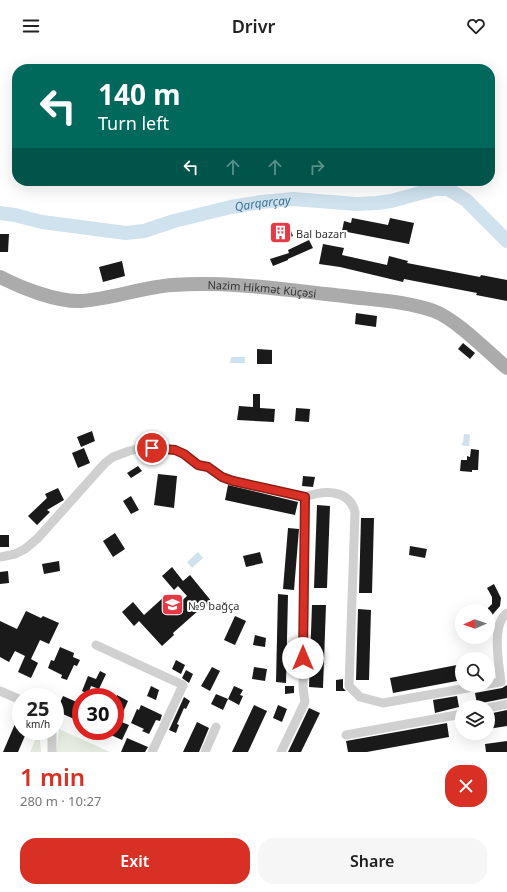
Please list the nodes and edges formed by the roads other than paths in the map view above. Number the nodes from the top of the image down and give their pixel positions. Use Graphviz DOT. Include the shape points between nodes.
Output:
graph roads {
  1 [pos="0,277"];
  2 [pos="507,368"];
  3 [pos="305,497"];
  4 [pos="0,557"];
  5 [pos="507,613"];
  6 [pos="96,645"];
  7 [pos="495,683"];
  8 [pos="455,690"];
  9 [pos="0,691"];
  10 [pos="12,696"];
  11 [pos="507,704"];
  12 [pos="495,707"];
  13 [pos="455,715"];
  14 [pos="216,727"];
  15 [pos="346,735"];
  16 [pos="52,740"];
  17 [pos="52,752"];
  18 [pos="152,752"];
  19 [pos="205,752"];
  20 [pos="281,752"];
  1 -- 2 [label="main road, Nazim Hikmət Küçəsi" via="34,291 79,301 155,287 219,284 259,286 407,304 435,311 452,321"];
  3 -- 4 [label="street" via="222,477 175,450 141,448 106,463 38,538 25,549"];
  3 -- 8 [label="street" via="321,492 340,495 349,500 354,507 349,686 360,697 383,703"];
  3 -- 20 [label="street" via="305,702"];
  5 -- 7 [label="street" via="504,614 498,631 501,682"];
  6 -- 18 [label="street" via="183,685"];
  9 -- 10 [label="street"];
  11 -- 12 [label="street"];
  13 -- 15 [label="street"];
  14 -- 19 [label="street"];
  16 -- 17 [label="street"];
}
